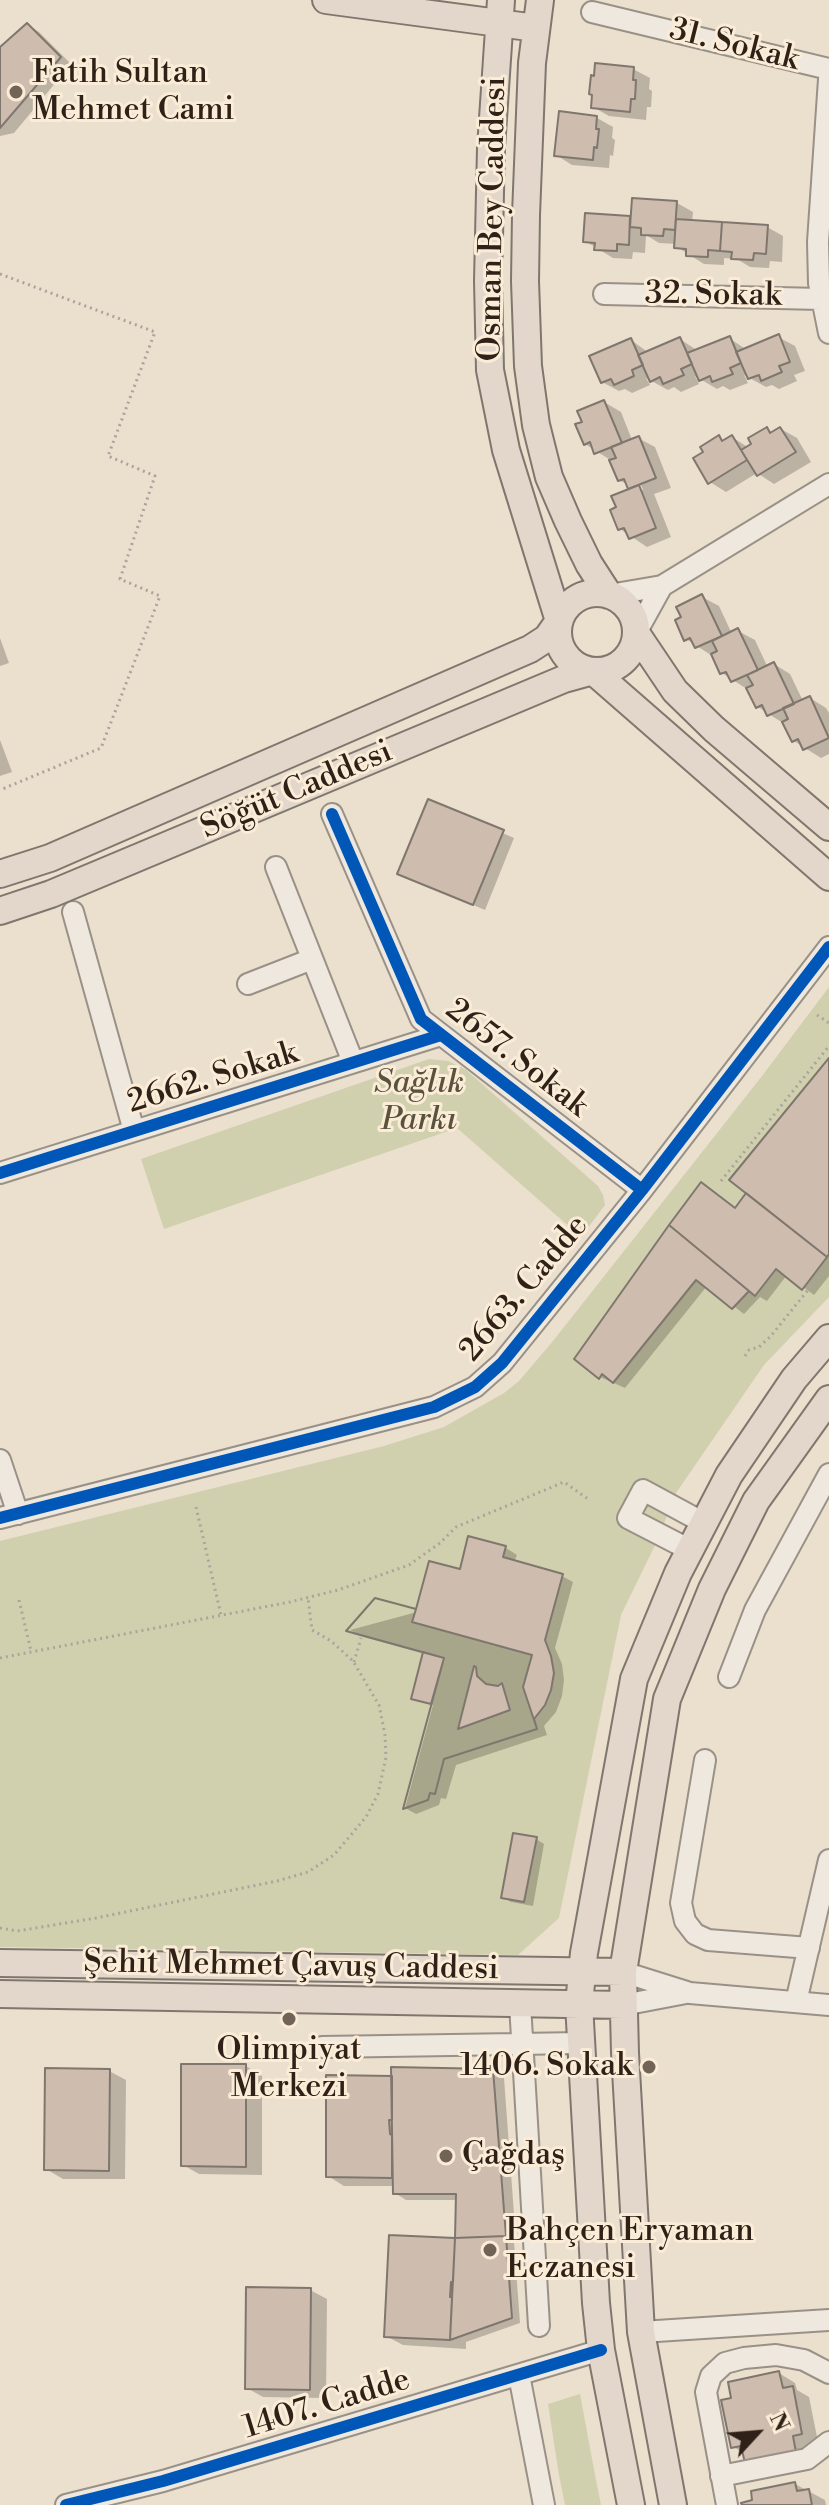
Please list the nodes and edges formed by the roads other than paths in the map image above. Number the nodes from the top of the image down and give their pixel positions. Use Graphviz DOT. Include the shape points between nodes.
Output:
graph roads {
  1 [pos="326,0"];
  2 [pos="540,0"];
  3 [pos="500,12"];
  4 [pos="592,12"];
  5 [pos="536,28"];
  6 [pos="829,69"];
  7 [pos="829,79"];
  8 [pos="604,294"];
  9 [pos="821,299"];
  10 [pos="829,333"];
  11 [pos="829,484"];
  12 [pos="662,586"];
  13 [pos="609,595"];
  14 [pos="559,621"];
  15 [pos="636,633"];
  16 [pos="593,671"];
  17 [pos="332,814"];
  18 [pos="829,827"];
  19 [pos="276,867"];
  20 [pos="0,874"];
  21 [pos="829,877"];
  22 [pos="0,911"];
  23 [pos="73,912"];
  24 [pos="829,947"];
  25 [pos="312,959"];
  26 [pos="248,984"];
  27 [pos="441,1035"];
  28 [pos="353,1062"];
  29 [pos="134,1131"];
  30 [pos="0,1173"];
  31 [pos="642,1190"];
  32 [pos="829,1338"];
  33 [pos="829,1399"];
  34 [pos="0,1460"];
  35 [pos="829,1474"];
  36 [pos="9,1516"];
  37 [pos="704,1523"];
  38 [pos="690,1550"];
  39 [pos="729,1677"];
  40 [pos="705,1760"];
  41 [pos="829,1860"];
  42 [pos="809,1948"];
  43 [pos="0,1963"];
  44 [pos="582,1972"];
  45 [pos="623,1972"];
  46 [pos="690,1993"];
  47 [pos="0,1994"];
  48 [pos="796,2002"];
  49 [pos="520,2004"];
  50 [pos="579,2004"];
  51 [pos="623,2005"];
  52 [pos="829,2005"];
  53 [pos="581,2043"];
  54 [pos="521,2046"];
  55 [pos="322,2047"];
  56 [pos="829,2320"];
  57 [pos="539,2326"];
  58 [pos="641,2332"];
  59 [pos="601,2350"];
  60 [pos="829,2373"];
  61 [pos="519,2375"];
  62 [pos="829,2442"];
  63 [pos="721,2476"];
  64 [pos="66,2505"];
  65 [pos="544,2505"];
  66 [pos="631,2505"];
  67 [pos="673,2505"];
  68 [pos="727,2505"];
  1 -- 3 [label="main road"];
  2 -- 5 [label="main road, Osman Bey Caddesi"];
  3 -- 5 [label="main road"];
  3 -- 14 [label="main road, Osman Bey Caddesi" via="491,148 490,370 506,450"];
  4 -- 6 [label="street, 31. Sokak"];
  5 -- 13 [label="main road, Osman Bey Caddesi" via="525,281 528,366 549,477"];
  7 -- 9 [label="street" via="818,242"];
  8 -- 9 [label="street, 32. Sokak"];
  9 -- 10 [label="street"];
  11 -- 12 [label="street"];
  12 -- 13 [label="street"];
  12 -- 15 [label="street"];
  13 -- 14 [label="main road" via="585,594 573,600"];
  13 -- 15 [label="main road" via="629,610"];
  14 -- 16 [label="main road" via="564,654"];
  14 -- 20 [label="main road, Söğüt Caddesi" via="530,649 50,858"];
  15 -- 16 [label="main road" via="623,661"];
  15 -- 18 [label="main road" via="675,691"];
  16 -- 21 [label="main road"];
  16 -- 22 [label="main road, Söğüt Caddesi"];
  17 -- 27 [label="street, 2657. Sokak" via="421,1019"];
  19 -- 25 [label="street"];
  23 -- 29 [label="street"];
  24 -- 31 [label="street, 2663. Cadde"];
  25 -- 26 [label="street"];
  25 -- 28 [label="street"];
  27 -- 28 [label="street, 2662. Sokak"];
  27 -- 31 [label="street, 2657. Sokak"];
  28 -- 29 [label="street, 2662. Sokak"];
  29 -- 30 [label="street, 2662. Sokak"];
  31 -- 36 [label="street, 2663. Cadde" via="502,1363 475,1387 434,1407"];
  32 -- 37 [label="main road" via="794,1379 729,1475"];
  33 -- 45 [label="main road" via="756,1501 712,1589 667,1699"];
  34 -- 36 [label="street"];
  35 -- 39 [label="street" via="755,1610"];
  37 -- 38 [label="main road"];
  37 -- 38 [label="street" via="643,1490 628,1518"];
  38 -- 44 [label="main road" via="634,1679"];
  40 -- 42 [label="street" via="681,1903 685,1921 708,1940"];
  41 -- 42 [label="street"];
  42 -- 48 [label="street"];
  43 -- 44 [label="main road, Şehit Mehmet Çavuş Caddesi"];
  44 -- 45 [label="main road, Şehit Mehmet Çavuş Caddesi"];
  44 -- 50 [label="main road"];
  45 -- 46 [label="street"];
  45 -- 51 [label="main road"];
  46 -- 48 [label="street"];
  46 -- 51 [label="street"];
  47 -- 49 [label="main road, Şehit Mehmet Çavuş Caddesi"];
  48 -- 52 [label="street"];
  49 -- 50 [label="main road, Şehit Mehmet Çavuş Caddesi"];
  49 -- 54 [label="street"];
  50 -- 51 [label="main road, Şehit Mehmet Çavuş Caddesi"];
  50 -- 53 [label="main road"];
  51 -- 58 [label="main road"];
  53 -- 54 [label="street"];
  53 -- 59 [label="main road"];
  54 -- 55 [label="street"];
  54 -- 57 [label="street"];
  56 -- 58 [label="street"];
  58 -- 67 [label="main road"];
  59 -- 61 [label="street, 1407. Cadde"];
  59 -- 66 [label="main road"];
  60 -- 63 [label="street" via="804,2360 776,2355 725,2363 711,2376 706,2392"];
  61 -- 64 [label="street, 1407. Cadde"];
  61 -- 65 [label="street"];
  62 -- 63 [label="street" via="807,2459"];
  63 -- 68 [label="street"];
}
